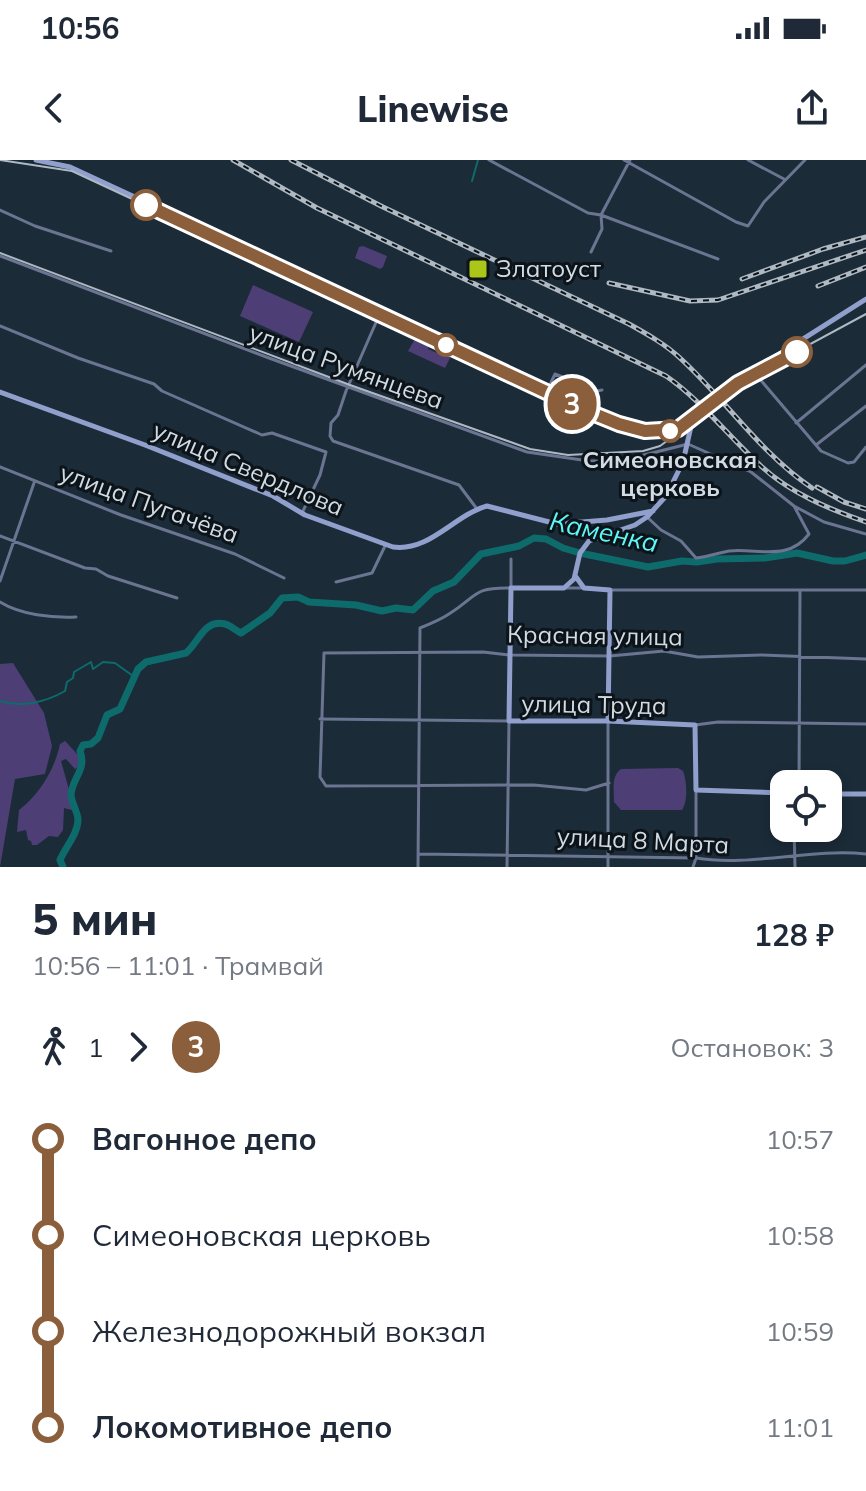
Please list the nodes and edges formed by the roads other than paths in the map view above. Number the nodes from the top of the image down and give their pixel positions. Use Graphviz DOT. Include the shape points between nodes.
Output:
graph roads {
  1 [pos="36,160"];
  2 [pos="489,160"];
  3 [pos="624,160"];
  4 [pos="748,160"];
  5 [pos="805,160"];
  6 [pos="630,161"];
  7 [pos="784,179"];
  8 [pos="0,210"];
  9 [pos="601,215"];
  10 [pos="111,251"];
  11 [pos="591,252"];
  12 [pos="0,256"];
  13 [pos="718,259"];
  14 [pos="866,299"];
  15 [pos="381,311"];
  16 [pos="0,326"];
  17 [pos="866,365"];
  18 [pos="753,371"];
  19 [pos="348,388"];
  20 [pos="548,389"];
  21 [pos="602,390"];
  22 [pos="0,392"];
  23 [pos="866,406"];
  24 [pos="690,417"];
  25 [pos="796,423"];
  26 [pos="688,444"];
  27 [pos="816,445"];
  28 [pos="866,447"];
  29 [pos="0,467"];
  30 [pos="35,481"];
  31 [pos="794,506"];
  32 [pos="477,509"];
  33 [pos="654,511"];
  34 [pos="302,513"];
  35 [pos="647,517"];
  36 [pos="866,534"];
  37 [pos="0,536"];
  38 [pos="13,540"];
  39 [pos="386,544"];
  40 [pos="511,559"];
  41 [pos="575,576"];
  42 [pos="284,578"];
  43 [pos="0,581"];
  44 [pos="336,582"];
  45 [pos="511,588"];
  46 [pos="564,588"];
  47 [pos="584,588"];
  48 [pos="610,590"];
  49 [pos="800,590"];
  50 [pos="866,590"];
  51 [pos="177,598"];
  52 [pos="0,602"];
  53 [pos="76,617"];
  54 [pos="420,653"];
  55 [pos="509,655"];
  56 [pos="610,656"];
  57 [pos="801,657"];
  58 [pos="866,659"];
  59 [pos="419,718"];
  60 [pos="320,719"];
  61 [pos="509,721"];
  62 [pos="608,721"];
  63 [pos="798,723"];
  64 [pos="866,724"];
  65 [pos="695,725"];
  66 [pos="799,770"];
  67 [pos="609,783"];
  68 [pos="510,785"];
  69 [pos="420,786"];
  70 [pos="696,790"];
  71 [pos="770,793"];
  72 [pos="842,794"];
  73 [pos="866,794"];
  74 [pos="794,842"];
  75 [pos="507,853"];
  76 [pos="418,854"];
  77 [pos="866,854"];
  78 [pos="609,855"];
  79 [pos="696,858"];
  80 [pos="795,859"];
  81 [pos="418,867"];
  82 [pos="507,867"];
  83 [pos="608,867"];
  84 [pos="693,867"];
  85 [pos="795,867"];
  1 -- 15 [label="street" via="70,167"];
  2 -- 9 [label="street"];
  3 -- 6 [label="street"];
  4 -- 7 [label="street"];
  5 -- 7 [label="street"];
  6 -- 7 [label="street" via="748,226"];
  6 -- 9 [label="street"];
  8 -- 10 [label="street"];
  9 -- 11 [label="street" via="602,229"];
  9 -- 13 [label="street"];
  12 -- 19 [label="street, улица Румянцева"];
  14 -- 18 [label="street"];
  15 -- 19 [label="street"];
  15 -- 20 [label="street"];
  16 -- 34 [label="street" via="154,384 262,435 272,433 326,452"];
  17 -- 25 [label="street"];
  18 -- 24 [label="street"];
  18 -- 25 [label="street"];
  19 -- 26 [label="street, улица Румянцева" via="542,455 609,461"];
  19 -- 32 [label="street" via="331,423 333,441 459,485"];
  20 -- 21 [label="street" via="555,374"];
  20 -- 24 [label="street" via="649,428 672,427"];
  22 -- 34 [label="street, улица Свердлова" via="273,496"];
  23 -- 27 [label="street"];
  24 -- 26 [label="street"];
  25 -- 27 [label="street"];
  26 -- 31 [label="street" via="743,467"];
  26 -- 33 [label="street"];
  27 -- 28 [label="street" via="848,463"];
  29 -- 30 [label="street, улица Пугачёва"];
  30 -- 38 [label="street"];
  30 -- 42 [label="street, улица Пугачёва" via="235,554"];
  31 -- 35 [label="street" via="809,534 790,550 775,553 725,552 696,558"];
  31 -- 36 [label="street" via="824,522"];
  32 -- 33 [label="street" via="497,508 557,524"];
  32 -- 39 [label="street, улица Свердлова" via="413,546"];
  33 -- 35 [label="street"];
  34 -- 39 [label="street, улица Свердлова"];
  35 -- 41 [label="street" via="584,546"];
  37 -- 38 [label="street"];
  38 -- 43 [label="street"];
  38 -- 51 [label="street"];
  39 -- 44 [label="street" via="372,573"];
  40 -- 45 [label="street"];
  41 -- 46 [label="street"];
  41 -- 47 [label="street"];
  45 -- 46 [label="street"];
  45 -- 54 [label="street" via="476,592 451,614 420,628"];
  45 -- 55 [label="street"];
  46 -- 47 [label="street"];
  47 -- 48 [label="street"];
  48 -- 49 [label="street"];
  48 -- 56 [label="street"];
  49 -- 50 [label="street"];
  49 -- 57 [label="street"];
  52 -- 53 [label="street" via="55,618"];
  54 -- 55 [label="street, Красная улица"];
  54 -- 59 [label="street"];
  54 -- 60 [label="street, Красная улица" via="324,653"];
  55 -- 56 [label="street, Красная улица"];
  55 -- 61 [label="street"];
  56 -- 57 [label="street, Красная улица" via="664,651 698,657"];
  56 -- 62 [label="street"];
  57 -- 58 [label="street, Красная улица"];
  57 -- 63 [label="street"];
  59 -- 60 [label="street, улица Труда"];
  59 -- 61 [label="street, улица Труда"];
  59 -- 69 [label="street"];
  60 -- 69 [label="street" via="320,777 326,786"];
  61 -- 62 [label="street, улица Труда"];
  61 -- 68 [label="street"];
  62 -- 65 [label="street, улица Труда"];
  62 -- 67 [label="street"];
  63 -- 64 [label="street, улица Труда"];
  63 -- 65 [label="street, улица Труда"];
  63 -- 66 [label="street"];
  65 -- 70 [label="street"];
  67 -- 68 [label="street" via="586,790"];
  67 -- 78 [label="street"];
  68 -- 69 [label="street"];
  68 -- 75 [label="street"];
  69 -- 76 [label="street"];
  70 -- 71 [label="street"];
  70 -- 79 [label="street"];
  72 -- 73 [label="street"];
  74 -- 80 [label="street"];
  75 -- 76 [label="street, улица 8 Марта"];
  75 -- 78 [label="street, улица 8 Марта"];
  75 -- 82 [label="street"];
  76 -- 81 [label="street"];
  77 -- 80 [label="street, улица 8 Марта"];
  78 -- 79 [label="street, улица 8 Марта"];
  78 -- 83 [label="street"];
  79 -- 80 [label="street, улица 8 Марта" via="716,863"];
  79 -- 84 [label="street"];
  80 -- 85 [label="street"];
}
